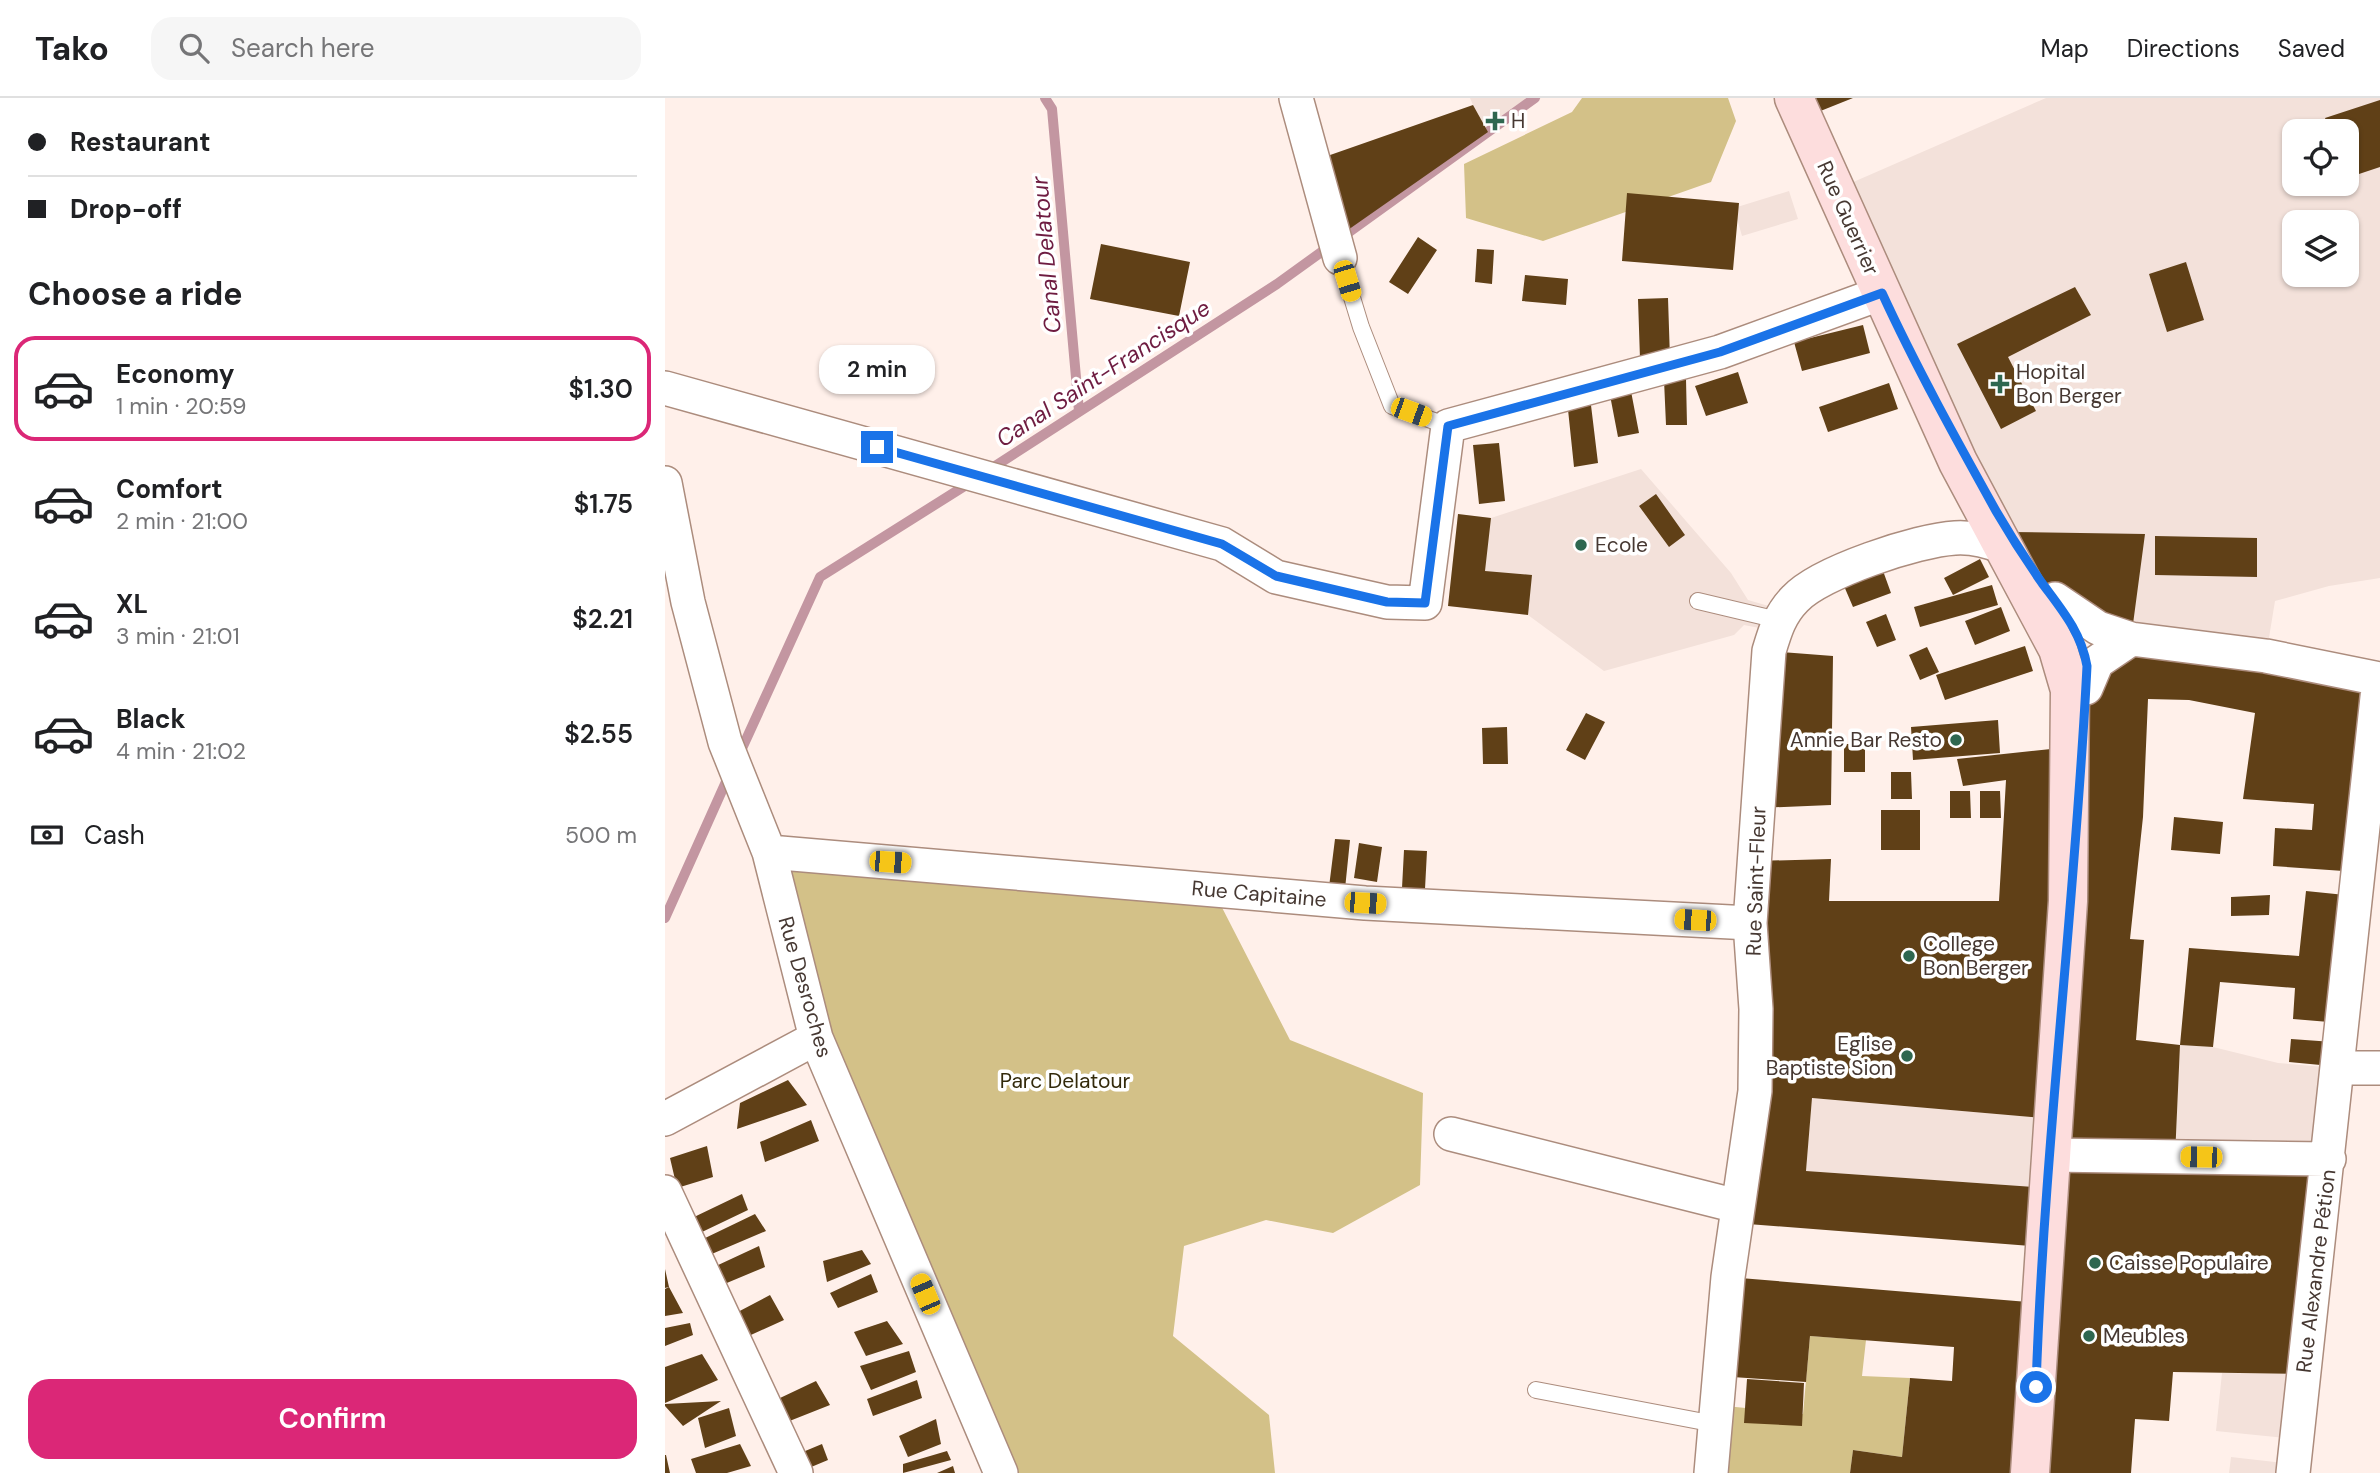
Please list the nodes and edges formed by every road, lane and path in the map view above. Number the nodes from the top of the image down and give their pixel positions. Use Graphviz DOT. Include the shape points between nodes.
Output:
graph roads {
  1 [pos="1296,98"];
  2 [pos="1794,98"];
  3 [pos="1340,258"];
  4 [pos="1882,293"];
  5 [pos="1920,375"];
  6 [pos="665,388"];
  7 [pos="1448,426"];
  8 [pos="665,483"];
  9 [pos="1970,486"];
  10 [pos="1927,544"];
  11 [pos="2002,547"];
  12 [pos="2055,599"];
  13 [pos="1698,601"];
  14 [pos="677,604"];
  15 [pos="1778,620"];
  16 [pos="2131,639"];
  17 [pos="2380,679"];
  18 [pos="2086,688"];
  19 [pos="769,852"];
  20 [pos="2068,901"];
  21 [pos="1750,923"];
  22 [pos="815,1038"];
  23 [pos="2338,1068"];
  24 [pos="2380,1068"];
  25 [pos="665,1119"];
  26 [pos="1451,1134"];
  27 [pos="2051,1155"];
  28 [pos="2329,1159"];
  29 [pos="665,1192"];
  30 [pos="1737,1206"];
  31 [pos="1536,1390"];
  32 [pos="1715,1424"];
  33 [pos="796,1473"];
  34 [pos="1001,1473"];
  35 [pos="1711,1473"];
  36 [pos="2030,1473"];
  37 [pos="2293,1473"];
  1 -- 3 [label="street"];
  2 -- 4 [label="main road, Rue Guerrier"];
  3 -- 7 [label="lane" via="1392,405"];
  4 -- 5 [label="main road, Rue Guerrier"];
  4 -- 7 [label="street" via="1720,352"];
  5 -- 9 [label="main road, Rue Guerrier"];
  5 -- 12 [label="main road" via="1997,511"];
  6 -- 7 [label="street" via="1222,544 1276,576 1387,602 1425,603"];
  8 -- 14 [label="street, Rue Desroches"];
  9 -- 10 [label="street" via="1968,509 1960,522"];
  9 -- 11 [label="main road, Rue Guerrier"];
  10 -- 11 [label="street, Rue Saint-Fleur" via="1974,538"];
  10 -- 15 [label="street, Rue Saint-Fleur" via="1834,574 1796,597"];
  11 -- 20 [label="main road, Rue Guerrier" via="2058,649 2070,690"];
  12 -- 16 [label="street" via="2098,628"];
  12 -- 18 [label="main road" via="2070,618 2084,651"];
  13 -- 15 [label="lane"];
  14 -- 19 [label="street, Rue Desroches"];
  15 -- 21 [label="street, Rue Saint-Fleur" via="1769,650"];
  16 -- 17 [label="street" via="2266,656"];
  16 -- 18 [label="street" via="2097,662"];
  17 -- 23 [label="street, Rue Alexandre Pétion"];
  18 -- 20 [label="main road" via="2081,789"];
  19 -- 21 [label="street, Rue Capitaine" via="1365,903"];
  19 -- 22 [label="street, Rue Desroches"];
  20 -- 27 [label="main road, Rue Guerrier"];
  21 -- 30 [label="street, Rue Saint-Fleur" via="1755,1091"];
  22 -- 25 [label="street"];
  22 -- 34 [label="street, Rue Desroches"];
  23 -- 24 [label="street"];
  23 -- 28 [label="street, Rue Alexandre Pétion"];
  26 -- 30 [label="street"];
  27 -- 28 [label="street"];
  27 -- 36 [label="main road, Rue Guerrier"];
  28 -- 37 [label="street, Rue Alexandre Pétion"];
  29 -- 33 [label="street"];
  30 -- 32 [label="street, Rue Saint-Fleur"];
  31 -- 32 [label="lane"];
  32 -- 35 [label="street, Rue Saint-Fleur"];
}
